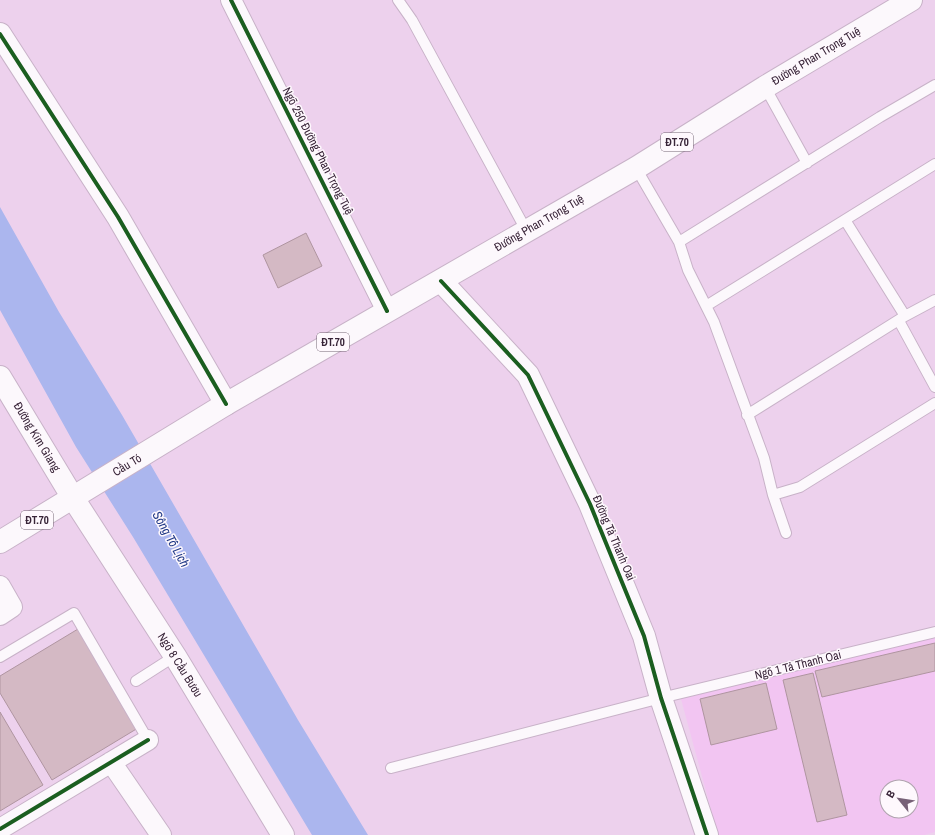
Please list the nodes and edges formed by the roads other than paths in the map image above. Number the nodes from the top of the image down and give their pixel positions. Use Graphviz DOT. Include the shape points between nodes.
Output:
graph roads {
  1 [pos="231,0"];
  2 [pos="398,0"];
  3 [pos="911,0"];
  4 [pos="0,34"];
  5 [pos="935,85"];
  6 [pos="765,87"];
  7 [pos="807,163"];
  8 [pos="935,164"];
  9 [pos="636,168"];
  10 [pos="845,220"];
  11 [pos="526,230"];
  12 [pos="678,242"];
  13 [pos="441,281"];
  14 [pos="935,300"];
  15 [pos="706,306"];
  16 [pos="387,310"];
  17 [pos="902,318"];
  18 [pos="0,377"];
  19 [pos="935,387"];
  20 [pos="935,403"];
  21 [pos="226,404"];
  22 [pos="747,415"];
  23 [pos="164,443"];
  24 [pos="82,492"];
  25 [pos="773,495"];
  26 [pos="786,533"];
  27 [pos="0,542"];
  28 [pos="0,586"];
  29 [pos="0,615"];
  30 [pos="935,632"];
  31 [pos="175,656"];
  32 [pos="0,657"];
  33 [pos="136,681"];
  34 [pos="661,698"];
  35 [pos="148,740"];
  36 [pos="111,762"];
  37 [pos="391,768"];
  38 [pos="0,830"];
  39 [pos="161,835"];
  40 [pos="283,835"];
  41 [pos="708,835"];
  1 -- 16 [label="street, Ngõ 250 Đường Phan Trọng Tuệ"];
  2 -- 11 [label="lane" via="412,20"];
  3 -- 6 [label="main road, Đường Phan Trọng Tuệ / ĐT.70"];
  4 -- 21 [label="main road" via="118,217"];
  5 -- 7 [label="lane"];
  6 -- 7 [label="lane"];
  6 -- 9 [label="main road, Đường Phan Trọng Tuệ / ĐT.70"];
  7 -- 12 [label="lane"];
  8 -- 10 [label="lane"];
  9 -- 11 [label="main road, Đường Phan Trọng Tuệ / ĐT.70"];
  9 -- 12 [label="lane"];
  10 -- 15 [label="lane"];
  10 -- 17 [label="lane"];
  11 -- 13 [label="main road, Đường Phan Trọng Tuệ / ĐT.70"];
  12 -- 15 [label="lane" via="688,270"];
  13 -- 16 [label="main road, Đường Phan Trọng Tuệ / ĐT.70"];
  13 -- 34 [label="main road, Đường Tả Thanh Oai" via="528,375 590,504 644,636"];
  14 -- 17 [label="lane"];
  15 -- 22 [label="lane"];
  16 -- 21 [label="main road, Đường Phan Trọng Tuệ / ĐT.70"];
  17 -- 19 [label="lane"];
  17 -- 22 [label="lane"];
  18 -- 24 [label="main road, Đường Kim Giang"];
  20 -- 25 [label="lane" via="800,487"];
  21 -- 23 [label="main road, Đường Phan Trọng Tuệ / ĐT.70"];
  22 -- 25 [label="lane" via="764,458"];
  23 -- 24 [label="main road, Cầu Tó / ĐT.70"];
  24 -- 27 [label="main road, ĐT.70"];
  24 -- 31 [label="main road, Ngõ 8 Cầu Bươu"];
  25 -- 26 [label="lane"];
  28 -- 29 [label="street" via="12,607"];
  30 -- 34 [label="lane, Ngõ 1 Tả Thanh Oai"];
  31 -- 33 [label="lane"];
  31 -- 40 [label="main road, Ngõ 8 Cầu Bươu"];
  32 -- 35 [label="lane" via="74,613"];
  34 -- 37 [label="lane, Ngõ 1 Tả Thanh Oai"];
  34 -- 41 [label="main road, Đường Tả Thanh Oai"];
  35 -- 36 [label="street"];
  36 -- 38 [label="street"];
  36 -- 39 [label="street"];
}
